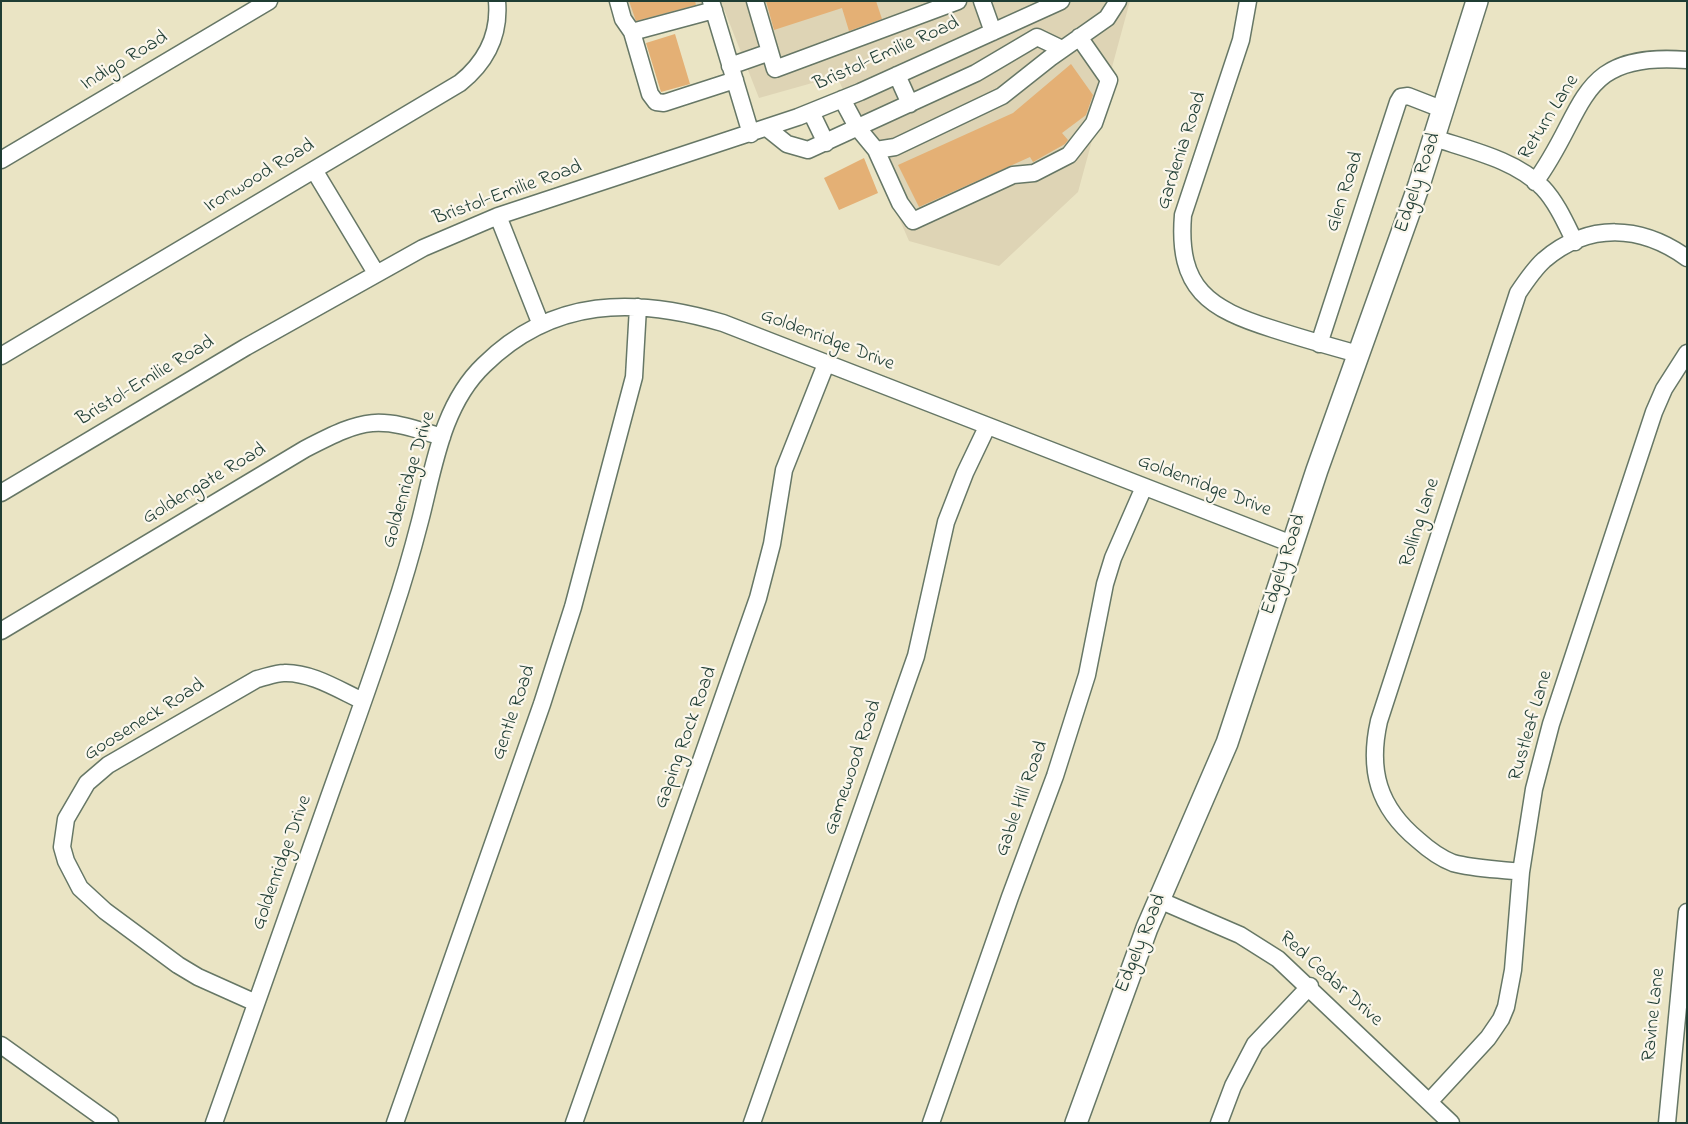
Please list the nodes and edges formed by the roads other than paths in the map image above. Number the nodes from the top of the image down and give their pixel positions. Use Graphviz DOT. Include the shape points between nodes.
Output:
graph roads {
  1 [pos="269,1"];
  2 [pos="497,1"];
  3 [pos="618,1"];
  4 [pos="755,1"];
  5 [pos="958,1"];
  6 [pos="982,1"];
  7 [pos="1061,1"];
  8 [pos="1118,1"];
  9 [pos="1477,1"];
  10 [pos="712,6"];
  11 [pos="1248,6"];
  12 [pos="632,32"];
  13 [pos="993,32"];
  14 [pos="1079,37"];
  15 [pos="1062,49"];
  16 [pos="770,52"];
  17 [pos="1687,60"];
  18 [pos="732,73"];
  19 [pos="897,75"];
  20 [pos="842,99"];
  21 [pos="910,104"];
  22 [pos="1444,110"];
  23 [pos="810,112"];
  24 [pos="857,127"];
  25 [pos="767,128"];
  26 [pos="751,134"];
  27 [pos="1434,138"];
  28 [pos="826,143"];
  29 [pos="876,150"];
  30 [pos="1,160"];
  31 [pos="314,170"];
  32 [pos="1535,182"];
  33 [pos="498,216"];
  34 [pos="1575,242"];
  35 [pos="1687,258"];
  36 [pos="376,273"];
  37 [pos="638,307"];
  38 [pos="541,325"];
  39 [pos="1319,344"];
  40 [pos="1687,353"];
  41 [pos="1358,354"];
  42 [pos="1,356"];
  43 [pos="826,364"];
  44 [pos="988,427"];
  45 [pos="442,436"];
  46 [pos="1144,487"];
  47 [pos="1,493"];
  48 [pos="1292,544"];
  49 [pos="1,631"];
  50 [pos="363,701"];
  51 [pos="1522,872"];
  52 [pos="1159,900"];
  53 [pos="1687,912"];
  54 [pos="1310,986"];
  55 [pos="256,1003"];
  56 [pos="1,1045"];
  57 [pos="1429,1102"];
  58 [pos="110,1123"];
  59 [pos="214,1123"];
  60 [pos="395,1123"];
  61 [pos="574,1123"];
  62 [pos="752,1123"];
  63 [pos="931,1123"];
  64 [pos="1076,1123"];
  65 [pos="1219,1123"];
  66 [pos="1451,1123"];
  67 [pos="1666,1123"];
  1 -- 30 [label="street, Indigo Road"];
  2 -- 31 [label="street, Ironwood Road" via="496,31 487,53 473,73 460,84"];
  3 -- 12 [label="street" via="623,19"];
  4 -- 16 [label="street"];
  5 -- 16 [label="street" via="775,69"];
  6 -- 13 [label="street"];
  7 -- 13 [label="street, Bristol-Emilie Road"];
  8 -- 14 [label="street" via="1107,18"];
  9 -- 22 [label="main road, Edgely Road"];
  10 -- 12 [label="street"];
  10 -- 18 [label="street"];
  11 -- 39 [label="street, Gardenia Road" via="1241,40 1183,215 1184,259 1196,287 1220,308 1244,320"];
  12 -- 18 [label="street" via="650,94 656,102 664,103"];
  13 -- 19 [label="street, Bristol-Emilie Road"];
  14 -- 15 [label="street"];
  14 -- 29 [label="street" via="1109,80 1094,123 1069,155 1034,173 1013,175 913,221 900,203"];
  15 -- 21 [label="street" via="1037,37 976,73"];
  15 -- 29 [label="street" via="1002,96 895,147"];
  16 -- 18 [label="street"];
  17 -- 32 [label="street, Return Lane" via="1634,61 1621,64 1606,74 1582,98 1554,156"];
  18 -- 26 [label="street"];
  19 -- 20 [label="street, Bristol-Emilie Road"];
  19 -- 21 [label="street"];
  20 -- 23 [label="street, Bristol-Emilie Road"];
  20 -- 24 [label="street"];
  21 -- 24 [label="street"];
  22 -- 27 [label="main road, Edgely Road"];
  22 -- 39 [label="street, Glen Road" via="1408,96 1398,102"];
  23 -- 25 [label="street, Bristol-Emilie Road"];
  23 -- 28 [label="street"];
  24 -- 28 [label="street"];
  24 -- 29 [label="street"];
  25 -- 26 [label="street, Bristol-Emilie Road"];
  25 -- 28 [label="street" via="786,144 808,150"];
  26 -- 33 [label="street, Bristol-Emilie Road"];
  27 -- 32 [label="street" via="1504,164"];
  27 -- 41 [label="main road, Edgely Road"];
  31 -- 36 [label="street"];
  31 -- 42 [label="street, Ironwood Road"];
  32 -- 34 [label="street" via="1559,211"];
  33 -- 36 [label="street, Bristol-Emilie Road" via="422,248"];
  33 -- 38 [label="street"];
  34 -- 35 [label="street, Rolling Lane" via="1604,233 1638,233"];
  34 -- 51 [label="street, Rolling Lane" via="1544,260 1514,302 1374,742 1376,777 1382,794 1388,808 1406,830 1453,862"];
  36 -- 47 [label="street, Bristol-Emilie Road"];
  37 -- 38 [label="street, Goldenridge Drive" via="575,312"];
  37 -- 43 [label="street, Goldenridge Drive" via="685,312 723,323"];
  37 -- 60 [label="street, Gentle Road" via="634,377 573,607"];
  38 -- 45 [label="street, Goldenridge Drive" via="505,345 482,366 460,395"];
  39 -- 41 [label="street, Gardenia Road"];
  40 -- 51 [label="street, Rustleaf Lane" via="1654,412 1551,724 1534,789"];
  41 -- 48 [label="main road, Edgely Road"];
  43 -- 44 [label="street, Goldenridge Drive"];
  43 -- 61 [label="street, Gaping Rock Road" via="784,470 772,544 758,598"];
  44 -- 46 [label="street, Goldenridge Drive"];
  44 -- 62 [label="street, Gamewood Road" via="946,522 916,656"];
  45 -- 49 [label="street, Goldengate Road" via="384,421 343,429"];
  45 -- 50 [label="street, Goldenridge Drive" via="393,613"];
  46 -- 48 [label="street, Goldenridge Drive"];
  46 -- 63 [label="street, Gable Hill Road" via="1110,567 1091,658 1055,776"];
  48 -- 52 [label="main road, Edgely Road" via="1227,743"];
  50 -- 55 [label="street, Goldenridge Drive"];
  50 -- 55 [label="street, Gooseneck Road" via="298,675 284,673 257,679 108,765 88,783 66,819 62,847 86,895 198,977"];
  51 -- 57 [label="street, Rustleaf Lane" via="1513,970 1506,1007 1501,1019 1470,1060"];
  52 -- 54 [label="street, Red Cedar Drive" via="1251,940"];
  52 -- 64 [label="main road, Edgely Road" via="1126,980"];
  53 -- 67 [label="street, Ravine Lane"];
  54 -- 57 [label="street, Red Cedar Drive"];
  54 -- 65 [label="street" via="1255,1044 1233,1086"];
  55 -- 59 [label="street, Goldenridge Drive"];
  56 -- 58 [label="street"];
  57 -- 66 [label="street, Red Cedar Drive"];
}
